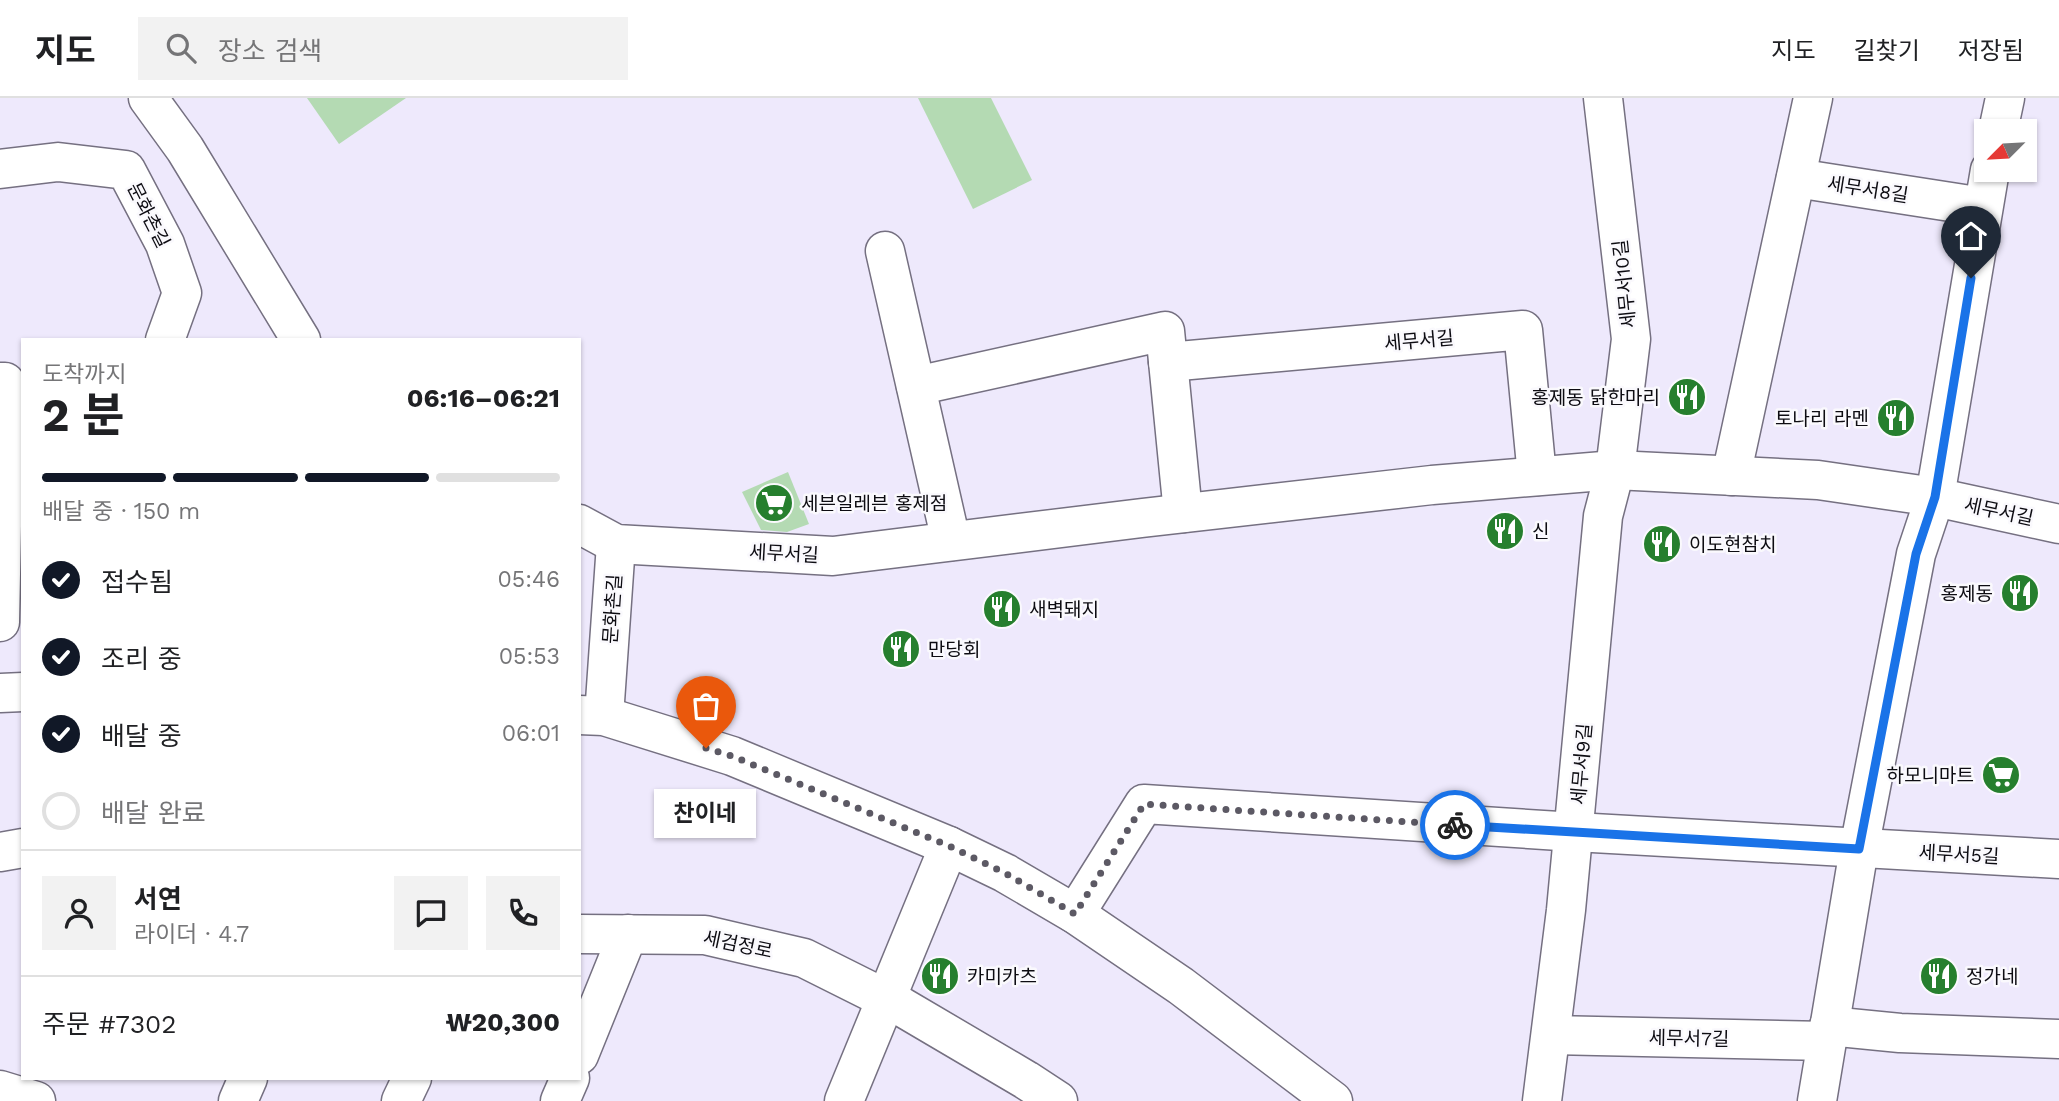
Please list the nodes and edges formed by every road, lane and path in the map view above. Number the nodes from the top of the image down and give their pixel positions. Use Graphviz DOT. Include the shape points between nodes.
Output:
graph roads {
  1 [pos="148,98"];
  2 [pos="180,98"];
  3 [pos="1603,98"];
  4 [pos="1813,98"];
  5 [pos="2005,98"];
  6 [pos="2001,119"];
  7 [pos="185,149"];
  8 [pos="0,169"];
  9 [pos="1796,178"];
  10 [pos="1988,182"];
  11 [pos="1983,207"];
  12 [pos="886,251"];
  13 [pos="166,338"];
  14 [pos="299,338"];
  15 [pos="1168,362"];
  16 [pos="0,382"];
  17 [pos="916,386"];
  18 [pos="1615,470"];
  19 [pos="1731,476"];
  20 [pos="1537,477"];
  21 [pos="1935,497"];
  22 [pos="1184,513"];
  23 [pos="2059,524"];
  24 [pos="581,525"];
  25 [pos="951,541"];
  26 [pos="616,544"];
  27 [pos="0,622"];
  28 [pos="21,692"];
  29 [pos="0,693"];
  30 [pos="592,715"];
  31 [pos="1574,832"];
  32 [pos="949,846"];
  33 [pos="21,848"];
  34 [pos="1859,849"];
  35 [pos="0,852"];
  36 [pos="2059,859"];
  37 [pos="1075,914"];
  38 [pos="581,934"];
  39 [pos="628,934"];
  40 [pos="887,999"];
  41 [pos="1828,1034"];
  42 [pos="1550,1035"];
  43 [pos="2059,1039"];
  44 [pos="581,1050"];
  45 [pos="247,1080"];
  46 [pos="411,1080"];
  47 [pos="569,1080"];
  48 [pos="1004,1086"];
  49 [pos="0,1090"];
  50 [pos="36,1101"];
  51 [pos="238,1101"];
  52 [pos="401,1101"];
  53 [pos="561,1101"];
  54 [pos="844,1101"];
  55 [pos="1058,1101"];
  56 [pos="1334,1101"];
  57 [pos="1542,1101"];
  58 [pos="1817,1101"];
  1 -- 7 [label="street"];
  2 -- 7 [label="street"];
  3 -- 18 [label="street, 세무서10길" via="1630,339"];
  4 -- 9 [label="street"];
  5 -- 6 [label="street"];
  7 -- 14 [label="street"];
  8 -- 13 [label="street, 문화촌길" via="58,162 126,170 165,244 182,293"];
  9 -- 11 [label="street, 세무서8길"];
  9 -- 19 [label="street"];
  10 -- 11 [label="street"];
  11 -- 21 [label="street"];
  12 -- 17 [label="street"];
  15 -- 17 [label="street" via="1165,331"];
  15 -- 20 [label="street, 세무서길" via="1523,330"];
  15 -- 22 [label="street"];
  16 -- 27 [label="street" via="5,382"];
  17 -- 25 [label="street"];
  18 -- 19 [label="street, 세무서길"];
  18 -- 20 [label="street, 세무서길"];
  18 -- 31 [label="street, 세무서9길" via="1603,516"];
  19 -- 21 [label="street, 세무서길" via="1818,480"];
  20 -- 22 [label="street, 세무서길"];
  21 -- 23 [label="street, 세무서길"];
  21 -- 34 [label="street" via="1916,554"];
  22 -- 25 [label="street, 세무서길"];
  24 -- 26 [label="street"];
  25 -- 26 [label="street, 세무서길" via="833,556"];
  26 -- 30 [label="street, 문화촌길"];
  28 -- 29 [label="street"];
  30 -- 32 [label="street" via="732,756"];
  31 -- 34 [label="street"];
  31 -- 37 [label="street" via="1144,804"];
  31 -- 42 [label="street, 세무서9길"];
  32 -- 37 [label="street"];
  32 -- 40 [label="street"];
  33 -- 35 [label="street"];
  34 -- 36 [label="street, 세무서5길"];
  34 -- 41 [label="street"];
  37 -- 56 [label="street" via="1181,986"];
  38 -- 39 [label="street, 세검정로"];
  39 -- 40 [label="street, 세검정로" via="705,935 804,958"];
  39 -- 44 [label="street"];
  40 -- 48 [label="street, 세검정로"];
  40 -- 54 [label="street"];
  41 -- 42 [label="street, 세무서7길"];
  41 -- 43 [label="street, 세무서7길"];
  41 -- 58 [label="street"];
  42 -- 57 [label="street, 세무서9길"];
  45 -- 51 [label="street"];
  46 -- 52 [label="street"];
  47 -- 53 [label="street"];
  48 -- 55 [label="street, 세검정로"];
  49 -- 50 [label="street"];
}
